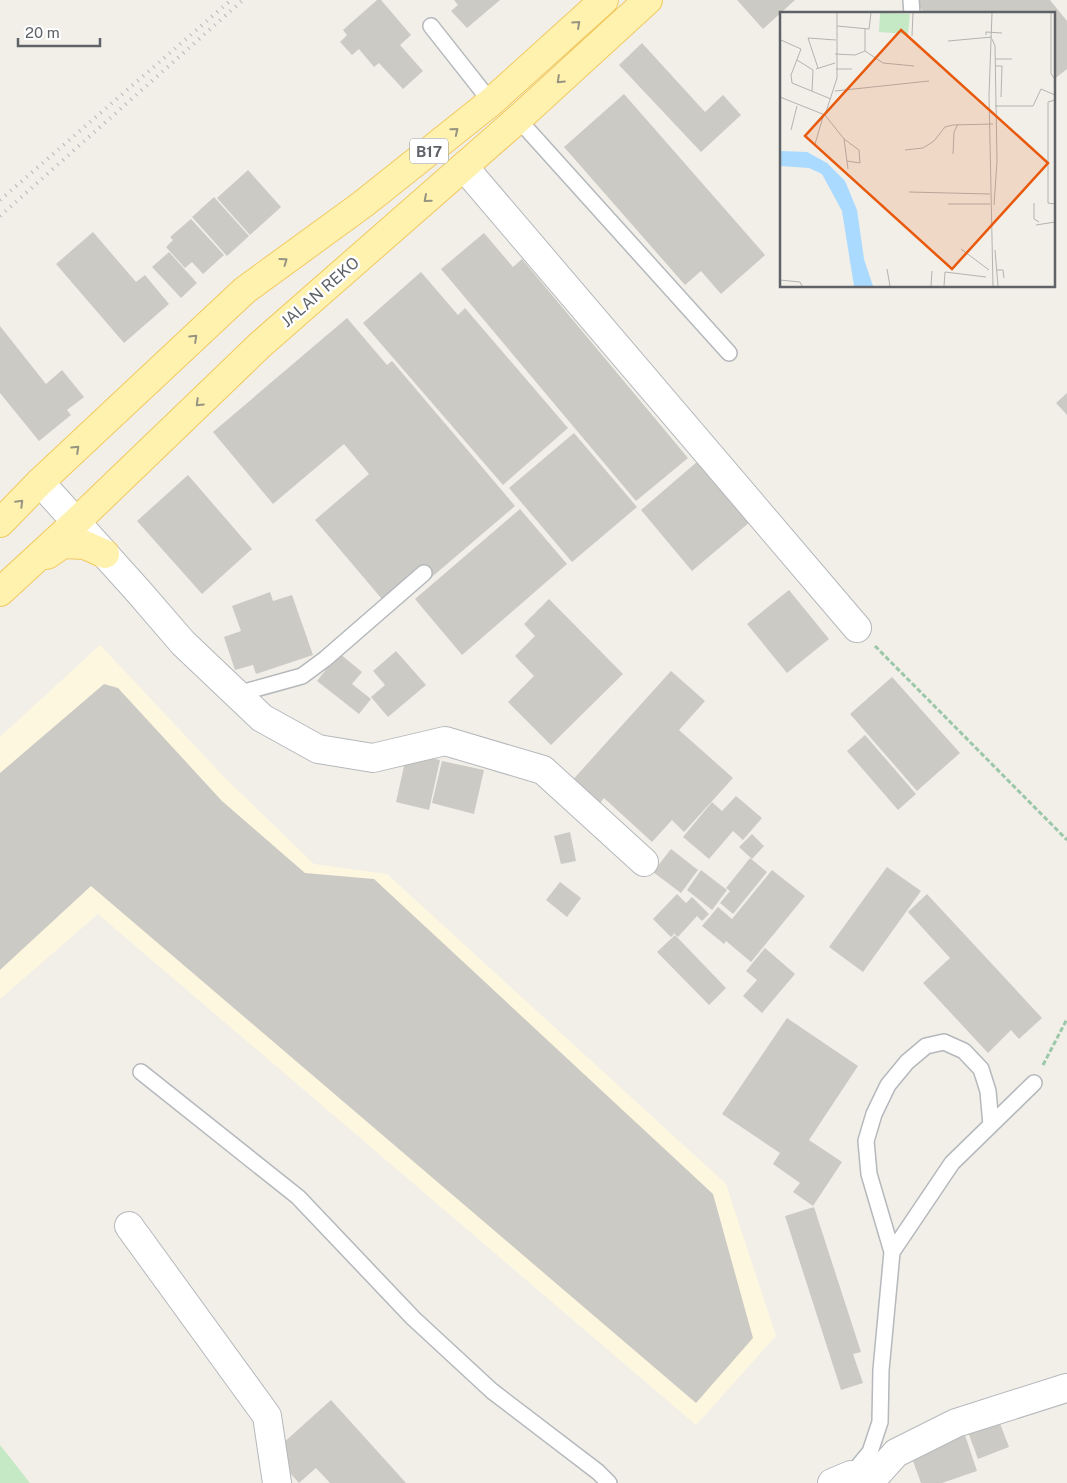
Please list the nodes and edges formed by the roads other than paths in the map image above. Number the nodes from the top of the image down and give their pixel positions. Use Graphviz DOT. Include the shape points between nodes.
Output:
graph roads {
  1 [pos="604,0"];
  2 [pos="648,0"];
  3 [pos="431,26"];
  4 [pos="491,102"];
  5 [pos="518,119"];
  6 [pos="464,167"];
  7 [pos="729,353"];
  8 [pos="40,482"];
  9 [pos="76,522"];
  10 [pos="0,523"];
  11 [pos="105,554"];
  12 [pos="29,566"];
  13 [pos="424,573"];
  14 [pos="0,592"];
  15 [pos="857,628"];
  16 [pos="237,694"];
  17 [pos="644,862"];
  18 [pos="141,1072"];
  19 [pos="1034,1083"];
  20 [pos="991,1125"];
  21 [pos="129,1226"];
  22 [pos="892,1252"];
  23 [pos="1066,1388"];
  24 [pos="855,1481"];
  25 [pos="277,1483"];
  26 [pos="609,1483"];
  4 -- 1 [label="main road, B17, one-way"];
  2 -- 5 [label="main road, JALAN REKO / B17, one-way"];
  3 -- 4 [label="lane"];
  8 -- 4 [label="main road, B17, one-way" via="245,290 363,204"];
  5 -- 6 [label="main road, JALAN REKO / B17"];
  5 -- 7 [label="lane"];
  6 -- 9 [label="main road, JALAN REKO / B17, one-way" via="260,345"];
  6 -- 15 [label="street"];
  8 -- 9 [label="street"];
  10 -- 8 [label="main road, B17, one-way"];
  9 -- 11 [label="street"];
  9 -- 12 [label="main road, JALAN REKO / B17"];
  11 -- 12 [label="main road" via="85,545 63,544"];
  11 -- 16 [label="street" via="184,643"];
  12 -- 14 [label="main road, JALAN REKO / B17"];
  13 -- 16 [label="lane" via="302,676"];
  16 -- 17 [label="street" via="262,718 318,749 373,758 445,741 543,770"];
  18 -- 26 [label="lane" via="298,1197 413,1318 492,1390"];
  19 -- 20 [label="lane"];
  20 -- 22 [label="lane" via="952,1163"];
  20 -- 22 [label="lane" via="988,1091 981,1069 964,1051 944,1042 926,1046 888,1084 866,1141 869,1174"];
  21 -- 25 [label="street" via="266,1416"];
  22 -- 24 [label="lane" via="881,1370 880,1422"];
  23 -- 24 [label="street" via="956,1422 896,1453"];
}
